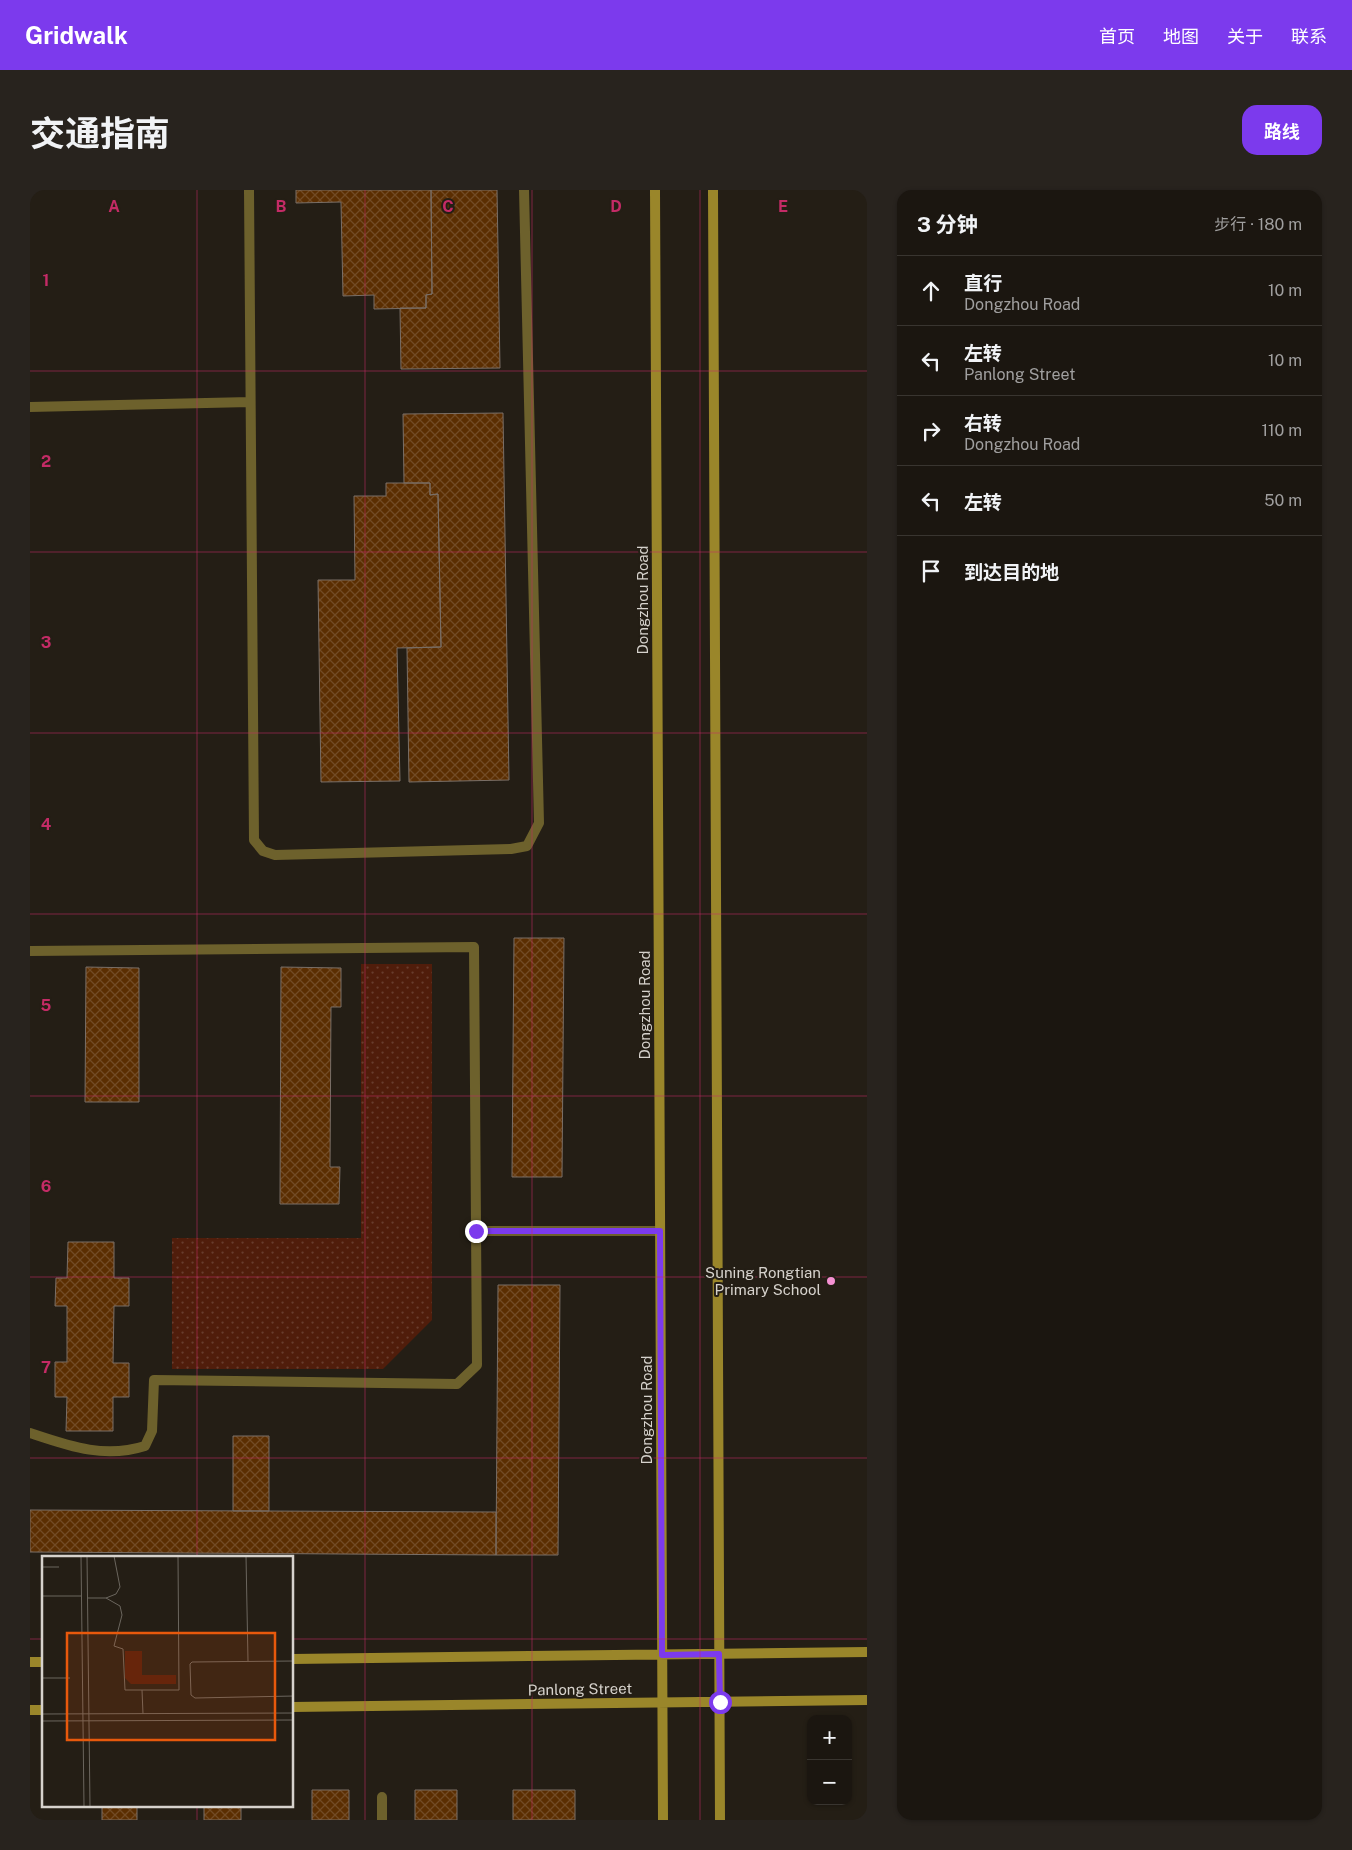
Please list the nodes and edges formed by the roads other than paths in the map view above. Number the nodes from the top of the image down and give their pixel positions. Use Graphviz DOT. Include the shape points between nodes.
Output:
graph roads {
  1 [pos="249,190"];
  2 [pos="524,190"];
  3 [pos="655,190"];
  4 [pos="713,190"];
  5 [pos="250,402"];
  6 [pos="30,407"];
  7 [pos="30,950"];
  8 [pos="476,1231"];
  9 [pos="660,1231"];
  10 [pos="30,1433"];
  11 [pos="867,1652"];
  12 [pos="719,1654"];
  13 [pos="662,1655"];
  14 [pos="294,1659"];
  15 [pos="867,1700"];
  16 [pos="720,1702"];
  17 [pos="662,1703"];
  18 [pos="294,1707"];
  19 [pos="382,1797"];
  20 [pos="382,1820"];
  21 [pos="663,1820"];
  22 [pos="720,1820"];
  1 -- 5 [label="lane"];
  2 -- 5 [label="lane" via="539,823 527,846 275,855 263,851 254,840"];
  3 -- 9 [label="street, Dongzhou Road"];
  4 -- 12 [label="street"];
  5 -- 6 [label="lane"];
  7 -- 8 [label="lane" via="474,947"];
  8 -- 9 [label="lane"];
  8 -- 10 [label="lane" via="477,1365 457,1384 154,1380 152,1431 146,1446 128,1452 76,1448"];
  9 -- 13 [label="street, Dongzhou Road"];
  11 -- 12 [label="street"];
  12 -- 13 [label="street"];
  12 -- 16 [label="street"];
  13 -- 14 [label="street"];
  13 -- 17 [label="street, Dongzhou Road"];
  15 -- 16 [label="street, Panlong Street"];
  16 -- 17 [label="street, Panlong Street"];
  16 -- 22 [label="street"];
  17 -- 18 [label="street, Panlong Street"];
  17 -- 21 [label="street, Dongzhou Road"];
  19 -- 20 [label="lane"];
}
